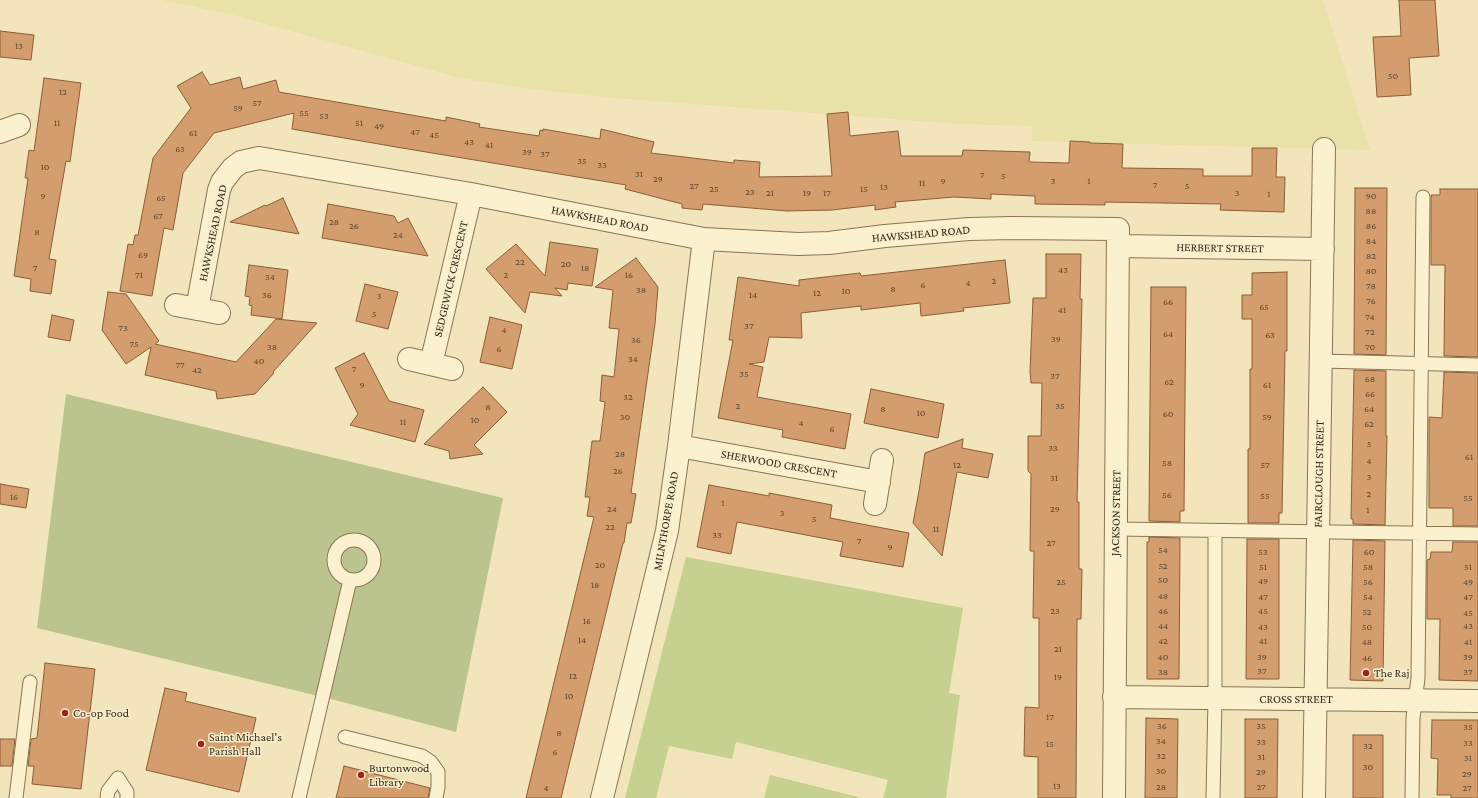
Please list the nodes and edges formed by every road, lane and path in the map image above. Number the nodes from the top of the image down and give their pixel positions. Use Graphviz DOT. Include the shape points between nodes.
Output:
graph roads {
  1 [pos="1324,149"];
  2 [pos="471,194"];
  3 [pos="1423,197"];
  4 [pos="1118,237"];
  5 [pos="704,239"];
  6 [pos="1322,249"];
  7 [pos="219,312"];
  8 [pos="409,359"];
  9 [pos="1321,361"];
  10 [pos="431,364"];
  11 [pos="1421,364"];
  12 [pos="1478,365"];
  13 [pos="452,369"];
  14 [pos="679,446"];
  15 [pos="882,460"];
  16 [pos="879,482"];
  17 [pos="875,504"];
  18 [pos="1116,529"];
  19 [pos="1215,531"];
  20 [pos="1318,532"];
  21 [pos="1419,533"];
  22 [pos="1478,534"];
  23 [pos="350,580"];
  24 [pos="30,682"];
  25 [pos="1114,697"];
  26 [pos="1215,699"];
  27 [pos="1316,700"];
  28 [pos="1415,700"];
  29 [pos="1478,701"];
  30 [pos="345,737"];
  31 [pos="16,798"];
  32 [pos="107,798"];
  33 [pos="127,798"];
  34 [pos="299,798"];
  35 [pos="436,798"];
  36 [pos="602,798"];
  37 [pos="1114,798"];
  38 [pos="1213,798"];
  39 [pos="1314,798"];
  40 [pos="1412,798"];
  1 -- 6 [label="street, FAIRCLOUGH STREET"];
  2 -- 5 [label="street, HAWKSHEAD ROAD"];
  2 -- 7 [label="street, HAWKSHEAD ROAD" via="270,159 259,158 241,162 226,175 219,190 187,307"];
  2 -- 10 [label="street, SEDGEWICK CRESCENT"];
  3 -- 11 [label="lane"];
  4 -- 5 [label="street, HAWKSHEAD ROAD" via="1012,228 969,229 829,243"];
  4 -- 6 [label="street, HERBERT STREET"];
  4 -- 18 [label="street, JACKSON STREET"];
  5 -- 14 [label="street, MILNTHORPE ROAD"];
  6 -- 9 [label="street, FAIRCLOUGH STREET"];
  8 -- 10 [label="street"];
  9 -- 11 [label="lane"];
  9 -- 20 [label="street, FAIRCLOUGH STREET"];
  10 -- 13 [label="street"];
  11 -- 12 [label="lane"];
  11 -- 21 [label="lane"];
  14 -- 16 [label="street, SHERWOOD CRESCENT"];
  14 -- 36 [label="street, MILNTHORPE ROAD" via="667,531"];
  15 -- 16 [label="street"];
  16 -- 17 [label="street"];
  18 -- 19 [label="lane"];
  18 -- 25 [label="street, JACKSON STREET"];
  19 -- 20 [label="lane"];
  19 -- 26 [label="lane"];
  20 -- 21 [label="lane"];
  20 -- 27 [label="street, FAIRCLOUGH STREET"];
  21 -- 22 [label="lane"];
  21 -- 28 [label="lane" via="1418,678"];
  23 -- 34 [label="lane"];
  24 -- 31 [label="lane"];
  25 -- 26 [label="street, CROSS STREET"];
  25 -- 37 [label="street, JACKSON STREET"];
  26 -- 27 [label="street, CROSS STREET"];
  26 -- 38 [label="lane"];
  27 -- 28 [label="street, CROSS STREET"];
  27 -- 39 [label="street, FAIRCLOUGH STREET"];
  28 -- 29 [label="street, CROSS STREET"];
  28 -- 40 [label="lane"];
  30 -- 35 [label="lane" via="422,756 431,762 438,772"];
  32 -- 33 [label="lane" via="108,791 118,778 127,792"];
}
